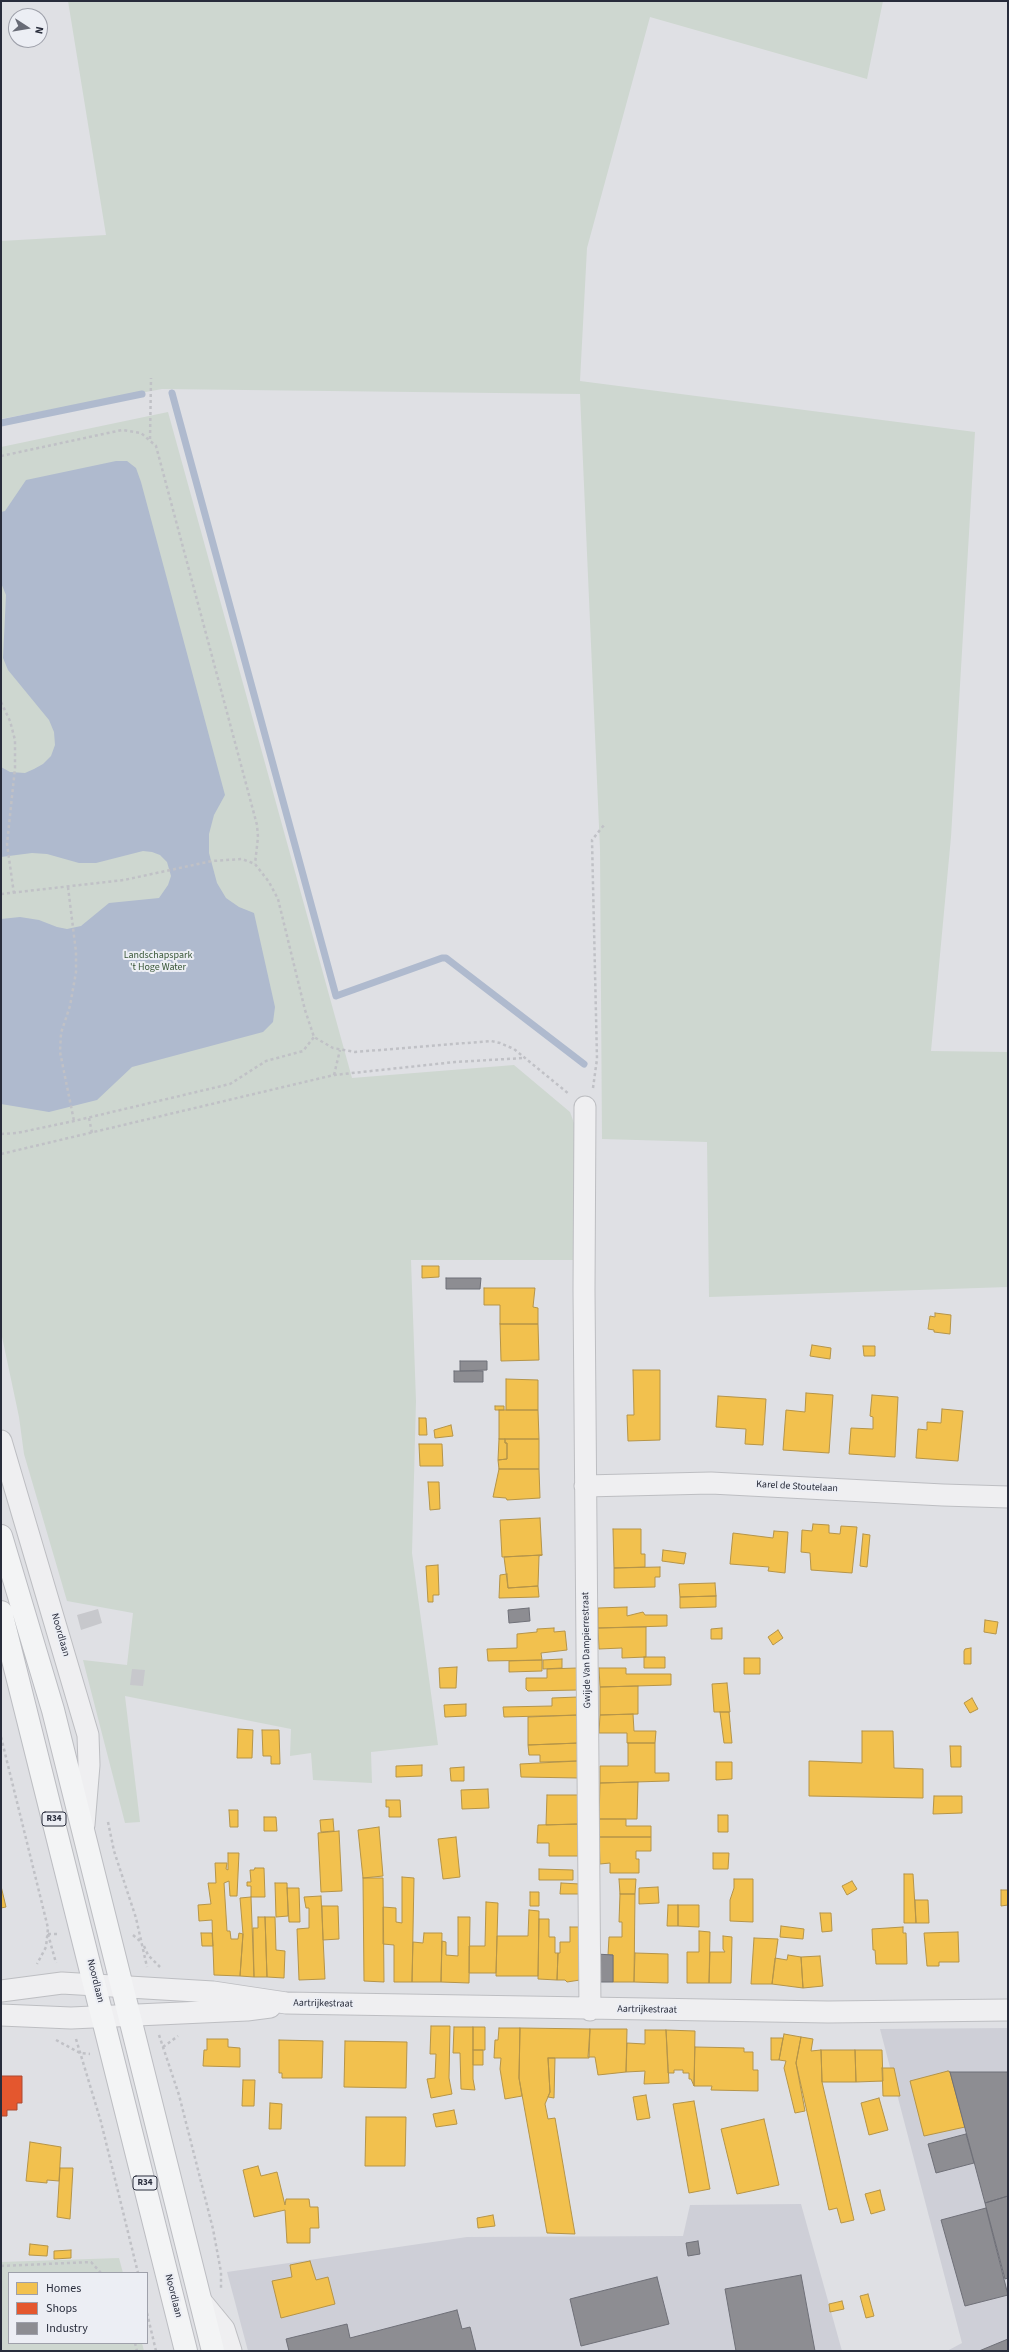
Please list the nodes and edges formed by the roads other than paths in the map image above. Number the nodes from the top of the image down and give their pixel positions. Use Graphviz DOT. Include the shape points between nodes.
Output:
graph roads {
  1 [pos="585,1107"];
  2 [pos="1,1441"];
  3 [pos="585,1486"];
  4 [pos="1008,1497"];
  5 [pos="1,1536"];
  6 [pos="1,1612"];
  7 [pos="84,1834"];
  8 [pos="96,1986"];
  9 [pos="123,1988"];
  10 [pos="1,1991"];
  11 [pos="286,2003"];
  12 [pos="590,2010"];
  13 [pos="1008,2010"];
  14 [pos="1,2015"];
  15 [pos="130,2015"];
  16 [pos="103,2016"];
  17 [pos="201,2301"];
  18 [pos="186,2351"];
  19 [pos="213,2351"];
  20 [pos="231,2351"];
  1 -- 3 [label="street, Gwijde Van Dampierrestraat"];
  2 -- 7 [label="street, Noordlaan" via="88,1736 89,1765"];
  3 -- 4 [label="street, Karel de Stoutelaan" via="711,1483"];
  3 -- 12 [label="street, Gwijde Van Dampierrestraat"];
  5 -- 7 [label="main road, Noordlaan / R34" via="53,1710"];
  6 -- 8 [label="main road, Noordlaan / R34"];
  7 -- 9 [label="main road, Noordlaan / R34"];
  8 -- 9 [label="street, Aartrijkestraat"];
  8 -- 10 [label="street, Aartrijkestraat" via="62,1983"];
  8 -- 16 [label="main road, Noordlaan / R34"];
  9 -- 11 [label="street, Aartrijkestraat" via="212,1992"];
  9 -- 15 [label="main road, Noordlaan / R34"];
  11 -- 12 [label="street, Aartrijkestraat"];
  11 -- 15 [label="street, Aartrijkestraat" via="247,2010"];
  12 -- 13 [label="street, Aartrijkestraat"];
  14 -- 16 [label="street, Aartrijkestraat" via="71,2018"];
  15 -- 16 [label="street, Aartrijkestraat"];
  15 -- 17 [label="main road, Noordlaan / R34"];
  16 -- 18 [label="main road, Noordlaan / R34"];
  17 -- 19 [label="main road, Noordlaan / R34"];
  17 -- 20 [label="street, Noordlaan" via="224,2329"];
}
